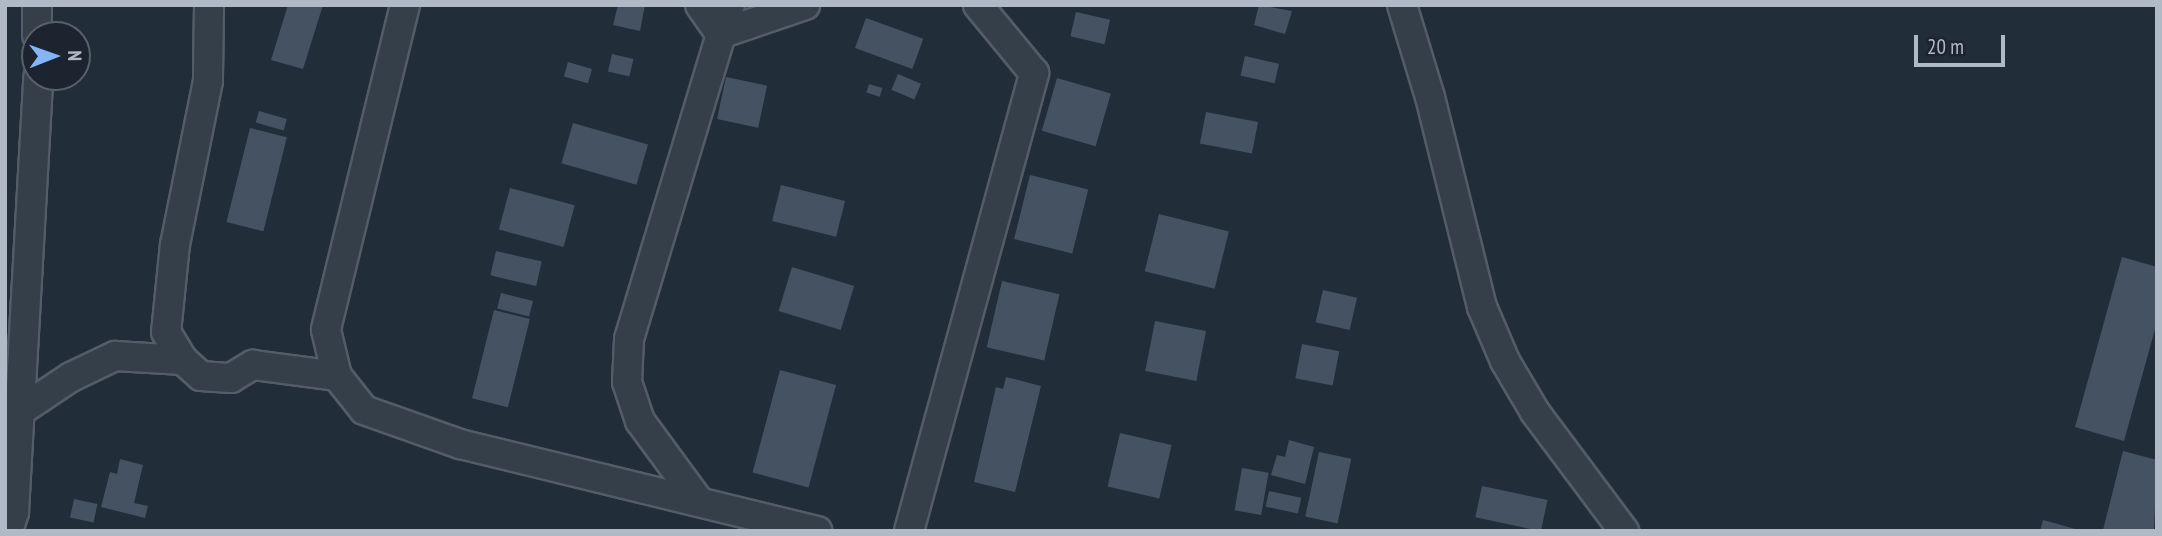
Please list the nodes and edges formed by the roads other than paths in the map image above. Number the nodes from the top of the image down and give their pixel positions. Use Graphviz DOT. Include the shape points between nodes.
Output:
graph roads {
  1 [pos="209,5"];
  2 [pos="405,5"];
  3 [pos="700,5"];
  4 [pos="730,5"];
  5 [pos="805,5"];
  6 [pos="978,5"];
  7 [pos="1402,5"];
  8 [pos="720,34"];
  9 [pos="36,91"];
  10 [pos="183,360"];
  11 [pos="337,376"];
  12 [pos="18,413"];
  13 [pos="698,500"];
  14 [pos="8,531"];
  15 [pos="818,531"];
  16 [pos="909,531"];
  17 [pos="1624,531"];
  1 -- 10 [label="street" via="208,81 168,294 166,332"];
  2 -- 11 [label="street" via="326,330"];
  3 -- 8 [label="street"];
  4 -- 8 [label="street"];
  5 -- 8 [label="street"];
  6 -- 16 [label="street" via="1034,73"];
  7 -- 17 [label="street" via="1430,97 1482,307 1505,361 1535,412"];
  8 -- 13 [label="street" via="629,339 626,382 640,421"];
  9 -- 12 [label="street"];
  10 -- 11 [label="street" via="201,376 231,377 253,365"];
  10 -- 12 [label="street" via="115,356 71,377"];
  11 -- 13 [label="street" via="365,410 460,444"];
  12 -- 14 [label="street" via="14,512"];
  13 -- 15 [label="street"];
}
